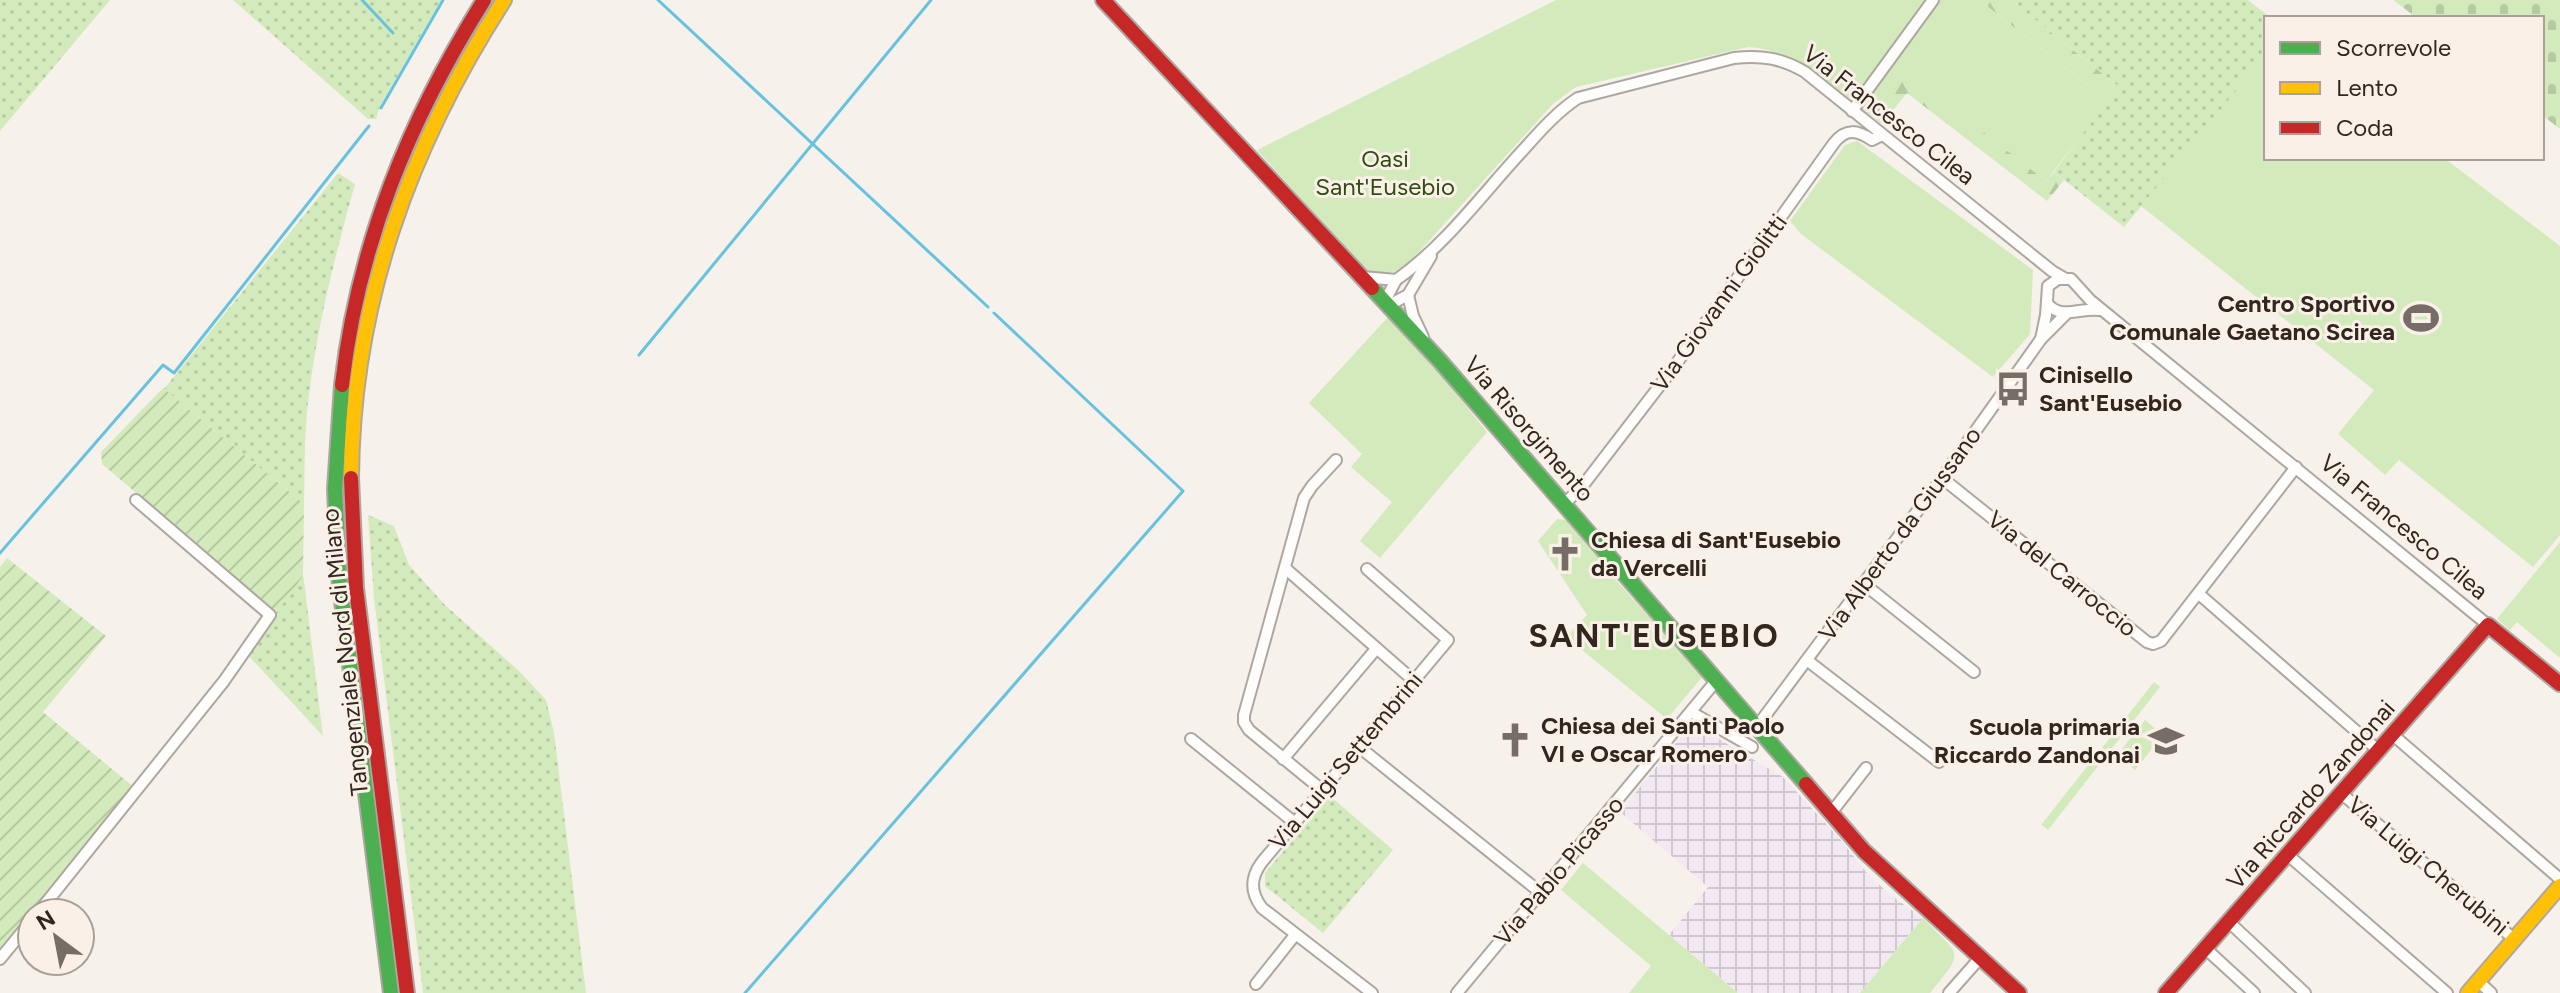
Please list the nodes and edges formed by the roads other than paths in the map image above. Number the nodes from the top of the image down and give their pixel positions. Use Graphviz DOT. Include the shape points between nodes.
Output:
graph roads {
  1 [pos="474,0"];
  2 [pos="484,0"];
  3 [pos="504,0"];
  4 [pos="1103,0"];
  5 [pos="1933,0"];
  6 [pos="465,29"];
  7 [pos="1852,111"];
  8 [pos="1882,135"];
  9 [pos="1433,251"];
  10 [pos="2036,256"];
  11 [pos="1363,277"];
  12 [pos="2064,278"];
  13 [pos="1396,280"];
  14 [pos="2048,286"];
  15 [pos="2081,290"];
  16 [pos="1408,295"];
  17 [pos="1387,303"];
  18 [pos="2047,303"];
  19 [pos="2070,312"];
  20 [pos="2107,313"];
  21 [pos="2041,339"];
  22 [pos="1429,349"];
  23 [pos="1336,460"];
  24 [pos="2296,467"];
  25 [pos="1942,478"];
  26 [pos="136,500"];
  27 [pos="1565,503"];
  28 [pos="1285,568"];
  29 [pos="1367,569"];
  30 [pos="1864,584"];
  31 [pos="2199,594"];
  32 [pos="2488,625"];
  33 [pos="1376,649"];
  34 [pos="1808,661"];
  35 [pos="1974,672"];
  36 [pos="1413,680"];
  37 [pos="1716,681"];
  38 [pos="2560,684"];
  39 [pos="1691,712"];
  40 [pos="1756,728"];
  41 [pos="2393,735"];
  42 [pos="1191,739"];
  43 [pos="1358,746"];
  44 [pos="1752,747"];
  45 [pos="2379,751"];
  46 [pos="1283,759"];
  47 [pos="1939,762"];
  48 [pos="1866,768"];
  49 [pos="1322,790"];
  50 [pos="2342,794"];
  51 [pos="1831,813"];
  52 [pos="1295,823"];
  53 [pos="2288,855"];
  54 [pos="2560,879"];
  55 [pos="2560,886"];
  56 [pos="1541,893"];
  57 [pos="51,897"];
  58 [pos="2229,922"];
  59 [pos="1295,935"];
  60 [pos="2514,939"];
  61 [pos="16,940"];
  62 [pos="2206,949"];
  63 [pos="1980,958"];
  64 [pos="0,959"];
  65 [pos="2478,981"];
  66 [pos="1256,984"];
  67 [pos="391,993"];
  68 [pos="407,993"];
  69 [pos="1372,993"];
  70 [pos="1457,993"];
  71 [pos="1949,993"];
  72 [pos="2019,993"];
  73 [pos="2166,993"];
  74 [pos="2254,993"];
  75 [pos="2305,993"];
  76 [pos="2447,993"];
  77 [pos="2468,993"];
  78 [pos="2491,993"];
  1 -- 6 [label="main road"];
  2 -- 6 [label="main road, Tangenziale Nord di Milano"];
  3 -- 68 [label="main road, Tangenziale Nord di Milano" via="453,83 406,186 373,295 356,394 354,558"];
  4 -- 11 [label="main road, Via Risorgimento"];
  5 -- 7 [label="street"];
  6 -- 67 [label="main road, Tangenziale Nord di Milano" via="417,119 379,215 353,313 337,428 340,582"];
  7 -- 8 [label="street, Via Francesco Cilea"];
  7 -- 9 [label="street, Via Francesco Cilea" via="1790,63 1760,56 1589,93 1560,112"];
  8 -- 10 [label="street, Via Francesco Cilea"];
  8 -- 27 [label="street, Via Giovanni Giolitti" via="1872,140 1851,131 1840,136 1671,371"];
  9 -- 13 [label="street, Via Francesco Cilea"];
  9 -- 16 [label="street, Via Francesco Cilea"];
  10 -- 12 [label="street, Via Francesco Cilea"];
  10 -- 14 [label="street"];
  11 -- 13 [label="street"];
  11 -- 17 [label="main road, Via Risorgimento"];
  12 -- 14 [label="street"];
  12 -- 15 [label="street"];
  13 -- 17 [label="street, Via Francesco Cilea"];
  14 -- 18 [label="street"];
  15 -- 19 [label="street" via="2081,301"];
  15 -- 20 [label="street, Via Francesco Cilea"];
  16 -- 17 [label="street"];
  16 -- 22 [label="street"];
  17 -- 22 [label="main road, Via Risorgimento"];
  18 -- 19 [label="street" via="2058,313"];
  18 -- 21 [label="street, Via Alberto da Giussano"];
  19 -- 20 [label="street"];
  19 -- 21 [label="street, Via Alberto da Giussano"];
  20 -- 24 [label="street, Via Francesco Cilea"];
  21 -- 25 [label="street, Via Alberto da Giussano"];
  22 -- 27 [label="main road, Via Risorgimento"];
  23 -- 28 [label="street" via="1307,492"];
  24 -- 31 [label="street, Via del Carroccio"];
  24 -- 32 [label="street, Via Francesco Cilea"];
  25 -- 30 [label="street, Via Alberto da Giussano"];
  25 -- 31 [label="street, Via del Carroccio" via="2147,642 2161,641"];
  26 -- 57 [label="street" via="270,615 224,681"];
  27 -- 37 [label="main road, Via Risorgimento"];
  28 -- 33 [label="street"];
  28 -- 46 [label="street" via="1244,722"];
  29 -- 36 [label="street, Via Luigi Settembrini" via="1448,640"];
  30 -- 34 [label="street, Via Alberto da Giussano"];
  30 -- 35 [label="street"];
  31 -- 45 [label="street"];
  32 -- 38 [label="main road, Via Francesco Cilea"];
  32 -- 41 [label="main road, Via Riccardo Zandonai"];
  33 -- 36 [label="street"];
  33 -- 46 [label="street"];
  34 -- 40 [label="street, Via Alberto da Giussano"];
  34 -- 47 [label="street"];
  36 -- 43 [label="street, Via Luigi Settembrini"];
  37 -- 39 [label="street, Via Pablo Picasso"];
  37 -- 40 [label="main road, Via Risorgimento"];
  39 -- 44 [label="street"];
  39 -- 56 [label="street, Via Pablo Picasso"];
  40 -- 51 [label="main road, Via Risorgimento"];
  41 -- 45 [label="main road, Via Riccardo Zandonai"];
  41 -- 54 [label="street"];
  42 -- 52 [label="street"];
  43 -- 49 [label="street, Via Luigi Settembrini"];
  43 -- 56 [label="street"];
  45 -- 50 [label="main road, Via Riccardo Zandonai"];
  46 -- 49 [label="street"];
  48 -- 51 [label="street"];
  49 -- 52 [label="street, Via Luigi Settembrini"];
  50 -- 53 [label="main road, Via Riccardo Zandonai"];
  50 -- 60 [label="street, Via Luigi Cherubini"];
  51 -- 63 [label="main road, Via Risorgimento" via="1884,871"];
  52 -- 59 [label="street, Via Luigi Settembrini" via="1254,872 1253,886 1262,908"];
  53 -- 58 [label="main road, Via Riccardo Zandonai"];
  53 -- 76 [label="street"];
  55 -- 60 [label="main road"];
  56 -- 70 [label="street, Via Pablo Picasso"];
  58 -- 62 [label="main road, Via Riccardo Zandonai"];
  58 -- 75 [label="street"];
  59 -- 66 [label="street"];
  59 -- 69 [label="street"];
  60 -- 65 [label="main road"];
  61 -- 64 [label="street"];
  62 -- 73 [label="main road, Via Riccardo Zandonai"];
  62 -- 74 [label="street"];
  63 -- 71 [label="street"];
  63 -- 72 [label="main road, Via Risorgimento"];
  65 -- 77 [label="main road"];
  65 -- 78 [label="street"];
}
